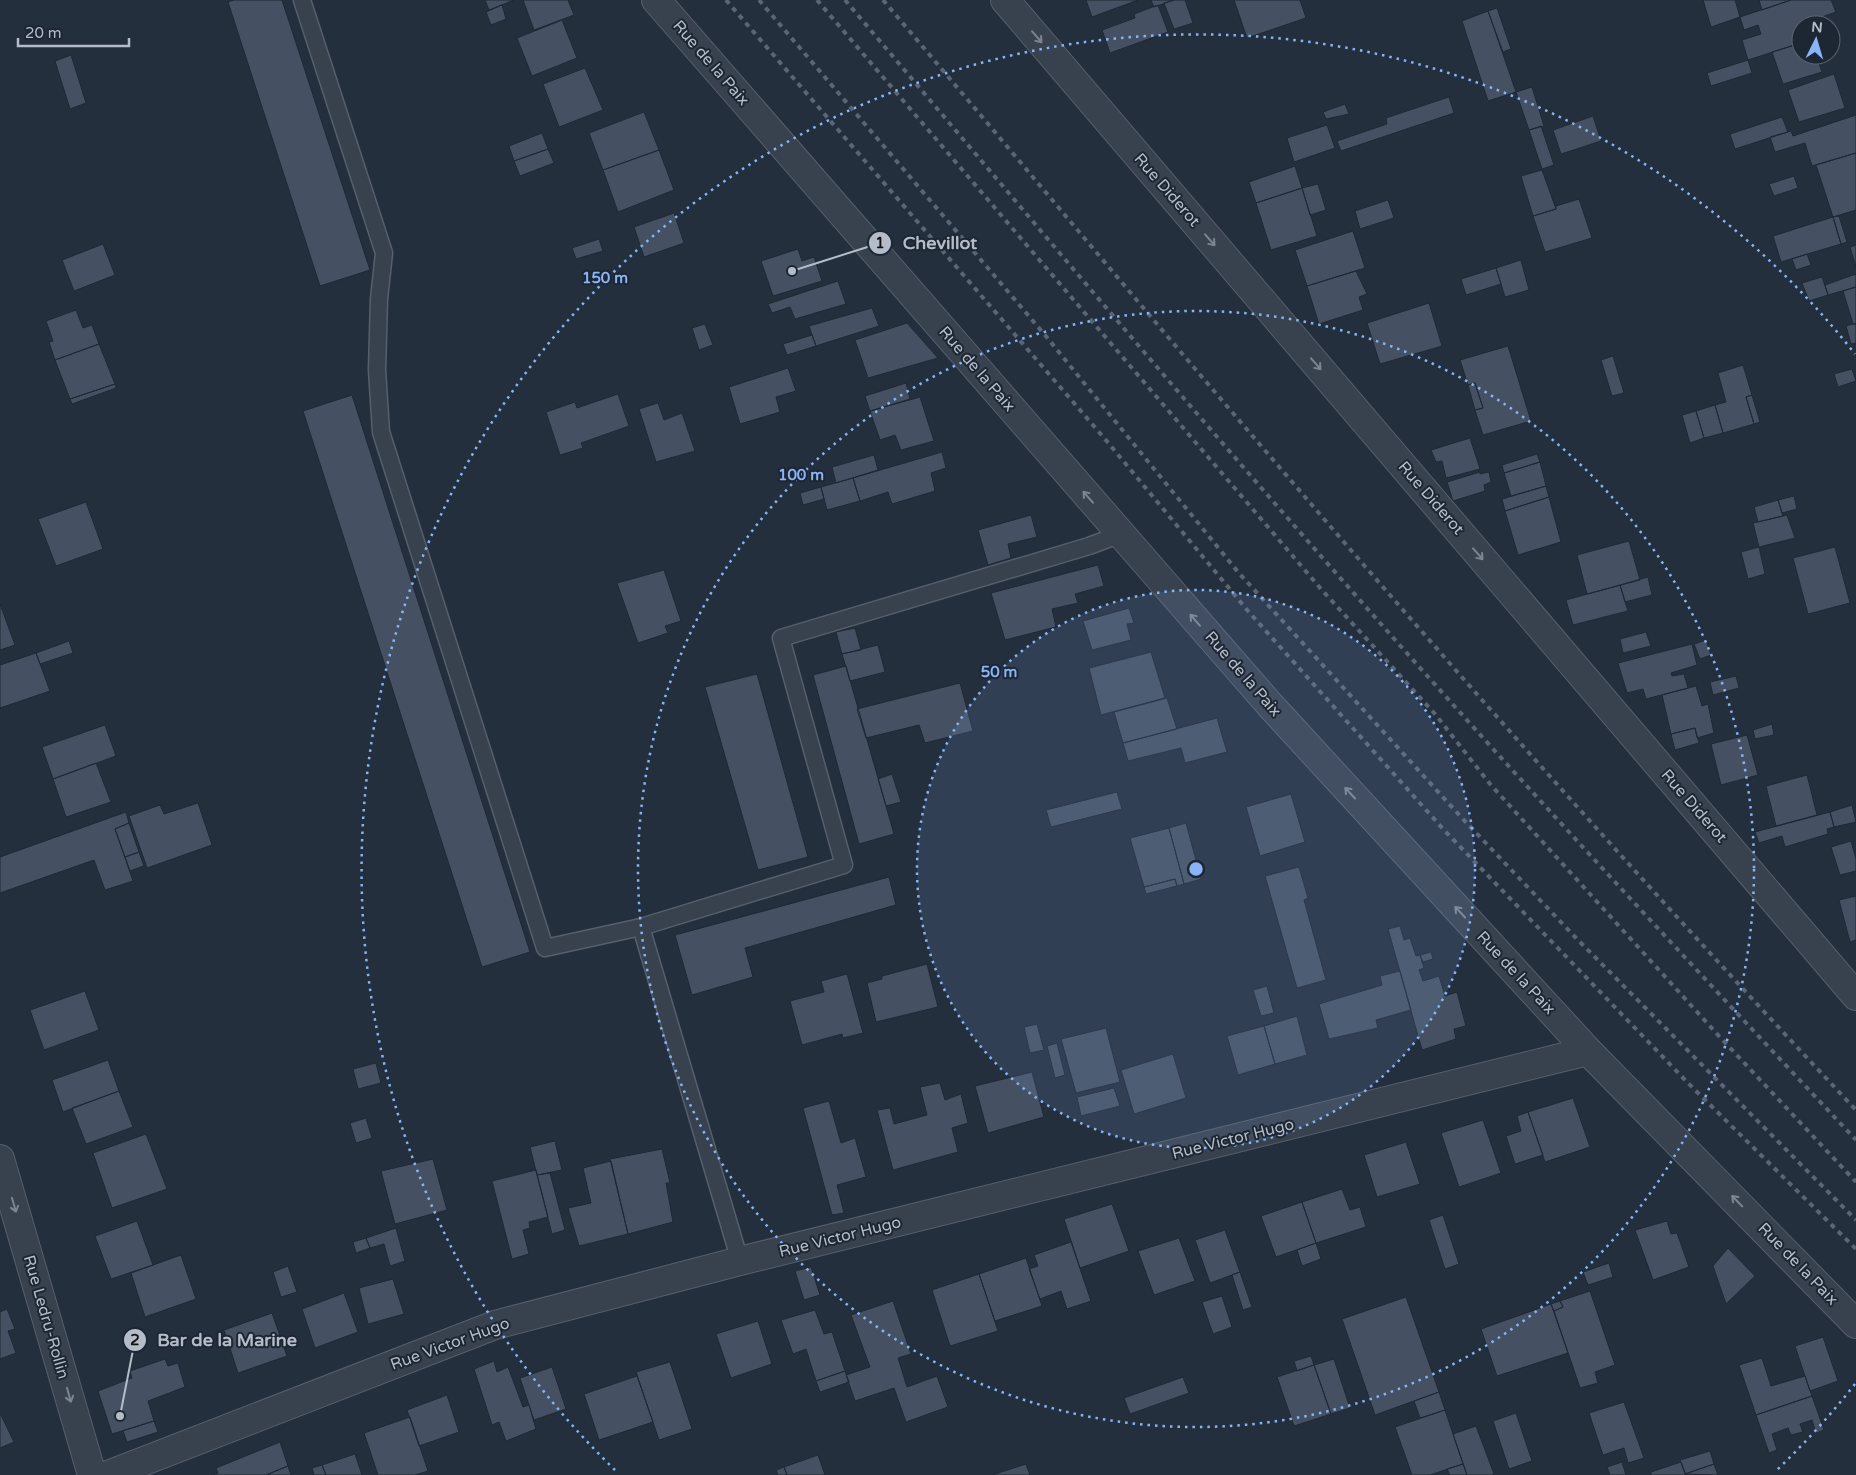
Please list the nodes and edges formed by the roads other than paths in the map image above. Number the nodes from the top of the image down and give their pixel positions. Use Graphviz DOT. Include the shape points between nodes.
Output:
graph roads {
  1 [pos="302,0"];
  2 [pos="656,0"];
  3 [pos="1005,0"];
  4 [pos="1121,534"];
  5 [pos="641,927"];
  6 [pos="1856,996"];
  7 [pos="1588,1051"];
  8 [pos="0,1158"];
  9 [pos="740,1261"];
  10 [pos="1856,1324"];
  11 [pos="92,1475"];
  12 [pos="108,1475"];
  1 -- 5 [label="lane" via="384,253 377,370 381,432 545,948"];
  4 -- 2 [label="street, Rue de la Paix, one-way"];
  3 -- 6 [label="street, Rue Diderot, one-way"];
  4 -- 5 [label="lane" via="781,638 844,865"];
  7 -- 4 [label="street, Rue de la Paix, one-way" via="1270,705"];
  5 -- 9 [label="lane"];
  7 -- 9 [label="street, Rue Victor Hugo"];
  10 -- 7 [label="street, Rue de la Paix, one-way"];
  8 -- 11 [label="street, Rue Ledru-Rollin, one-way"];
  9 -- 12 [label="street, Rue Victor Hugo" via="495,1325"];
}
